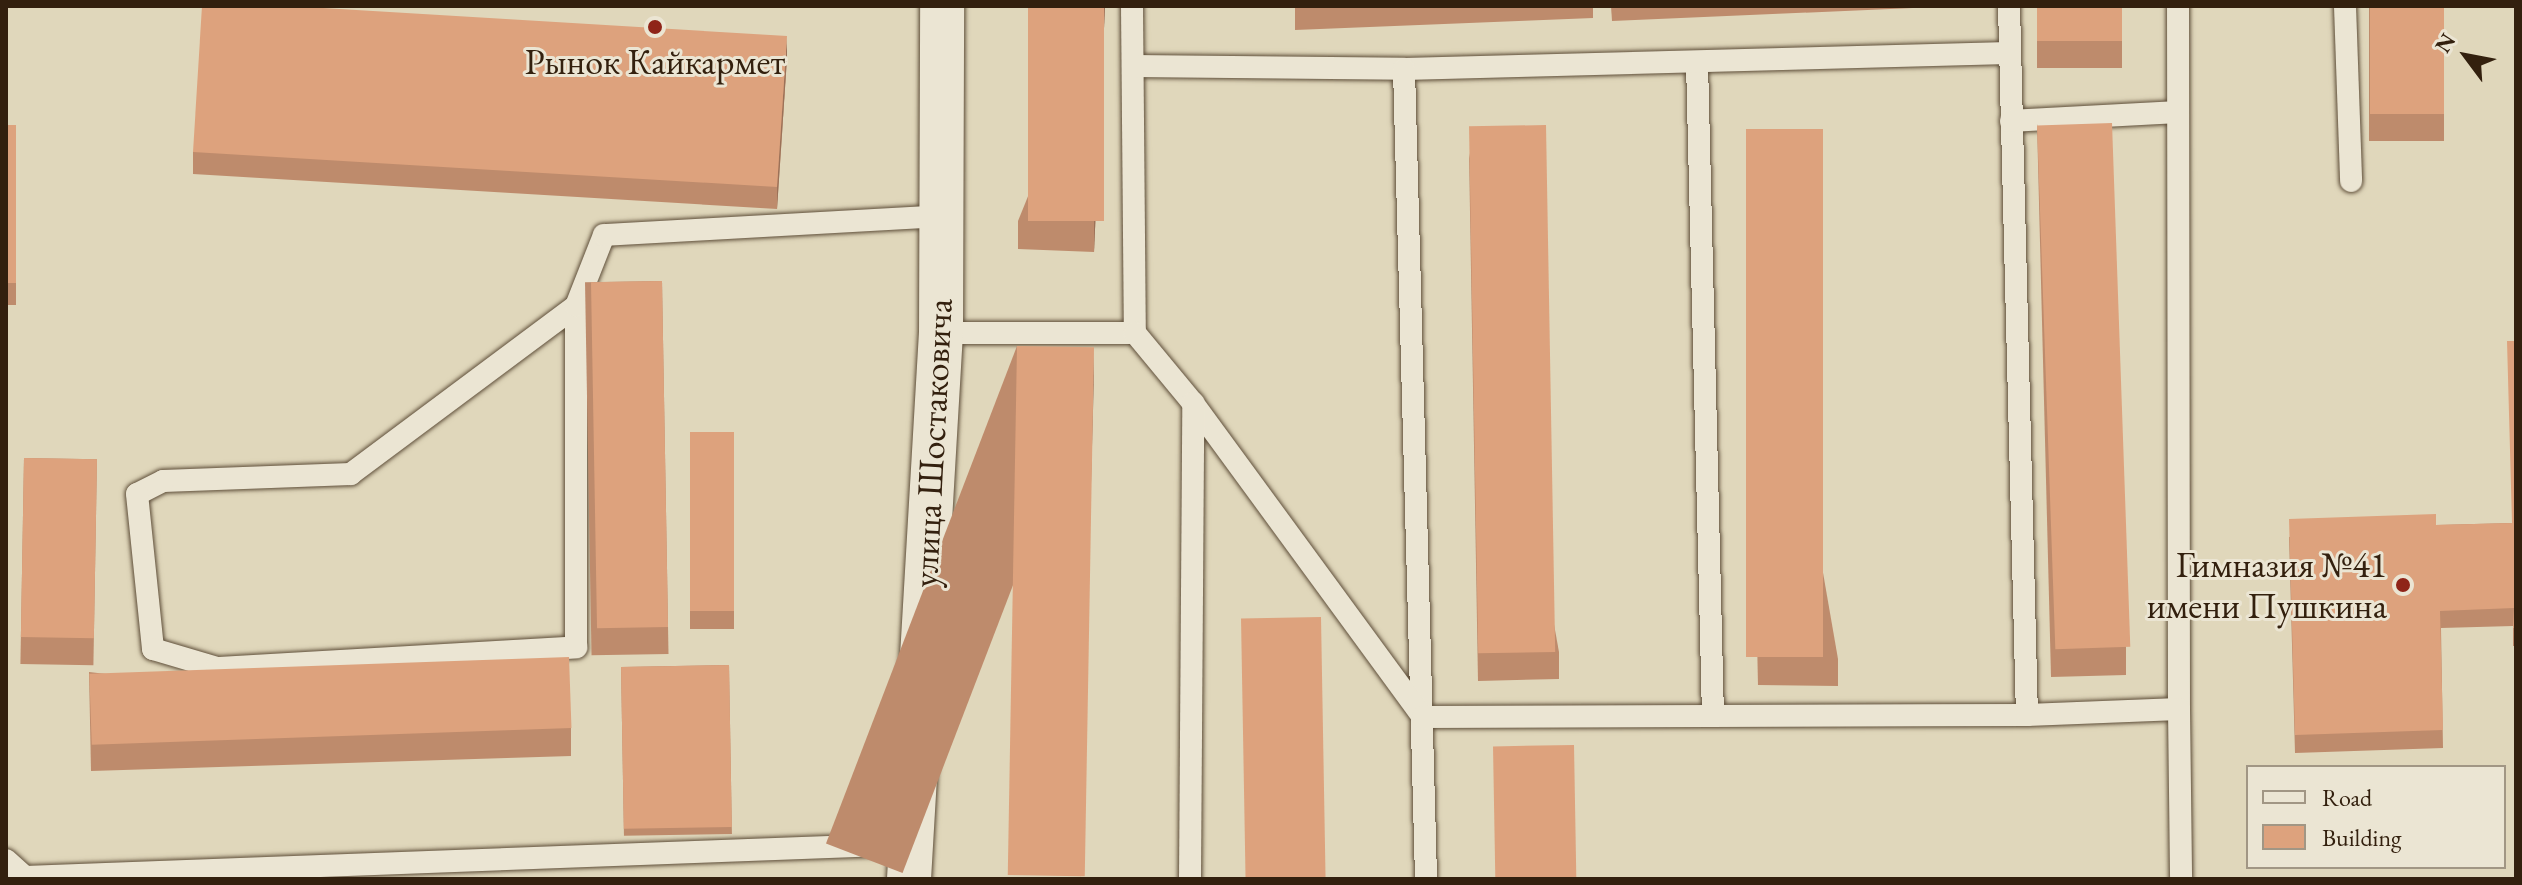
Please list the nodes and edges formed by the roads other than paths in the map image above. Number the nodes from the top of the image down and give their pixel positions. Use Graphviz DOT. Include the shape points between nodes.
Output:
graph roads {
  1 [pos="942,6"];
  2 [pos="1132,6"];
  3 [pos="2009,6"];
  4 [pos="2178,6"];
  5 [pos="2345,6"];
  6 [pos="2009,53"];
  7 [pos="1697,62"];
  8 [pos="1133,66"];
  9 [pos="1404,69"];
  10 [pos="2177,112"];
  11 [pos="2011,121"];
  12 [pos="2351,181"];
  13 [pos="939,216"];
  14 [pos="576,306"];
  15 [pos="941,333"];
  16 [pos="1135,333"];
  17 [pos="1193,403"];
  18 [pos="2179,709"];
  19 [pos="2027,715"];
  20 [pos="1713,716"];
  21 [pos="1423,717"];
  22 [pos="6,860"];
  23 [pos="909,862"];
  24 [pos="149,876"];
  25 [pos="1190,879"];
  26 [pos="1426,879"];
  27 [pos="2181,879"];
  1 -- 13 [label="street, улица Шостаковича"];
  2 -- 8 [label="lane"];
  3 -- 6 [label="lane"];
  4 -- 10 [label="lane"];
  5 -- 12 [label="lane"];
  6 -- 7 [label="lane"];
  6 -- 11 [label="lane"];
  7 -- 9 [label="lane"];
  7 -- 20 [label="lane"];
  8 -- 9 [label="lane"];
  8 -- 16 [label="lane"];
  9 -- 21 [label="lane"];
  10 -- 11 [label="lane"];
  10 -- 18 [label="lane"];
  11 -- 19 [label="lane"];
  13 -- 14 [label="lane" via="604,235"];
  13 -- 15 [label="street, улица Шостаковича"];
  14 -- 14 [label="lane" via="576,647 217,668 153,649 137,494 163,481 351,474"];
  15 -- 16 [label="lane"];
  15 -- 23 [label="street, улица Шостаковича"];
  16 -- 17 [label="lane"];
  17 -- 21 [label="lane"];
  17 -- 25 [label="lane"];
  18 -- 19 [label="lane"];
  18 -- 27 [label="lane"];
  19 -- 20 [label="lane"];
  20 -- 21 [label="lane"];
  21 -- 26 [label="lane"];
  22 -- 24 [label="lane" via="25,877"];
  23 -- 24 [label="lane"];
}
